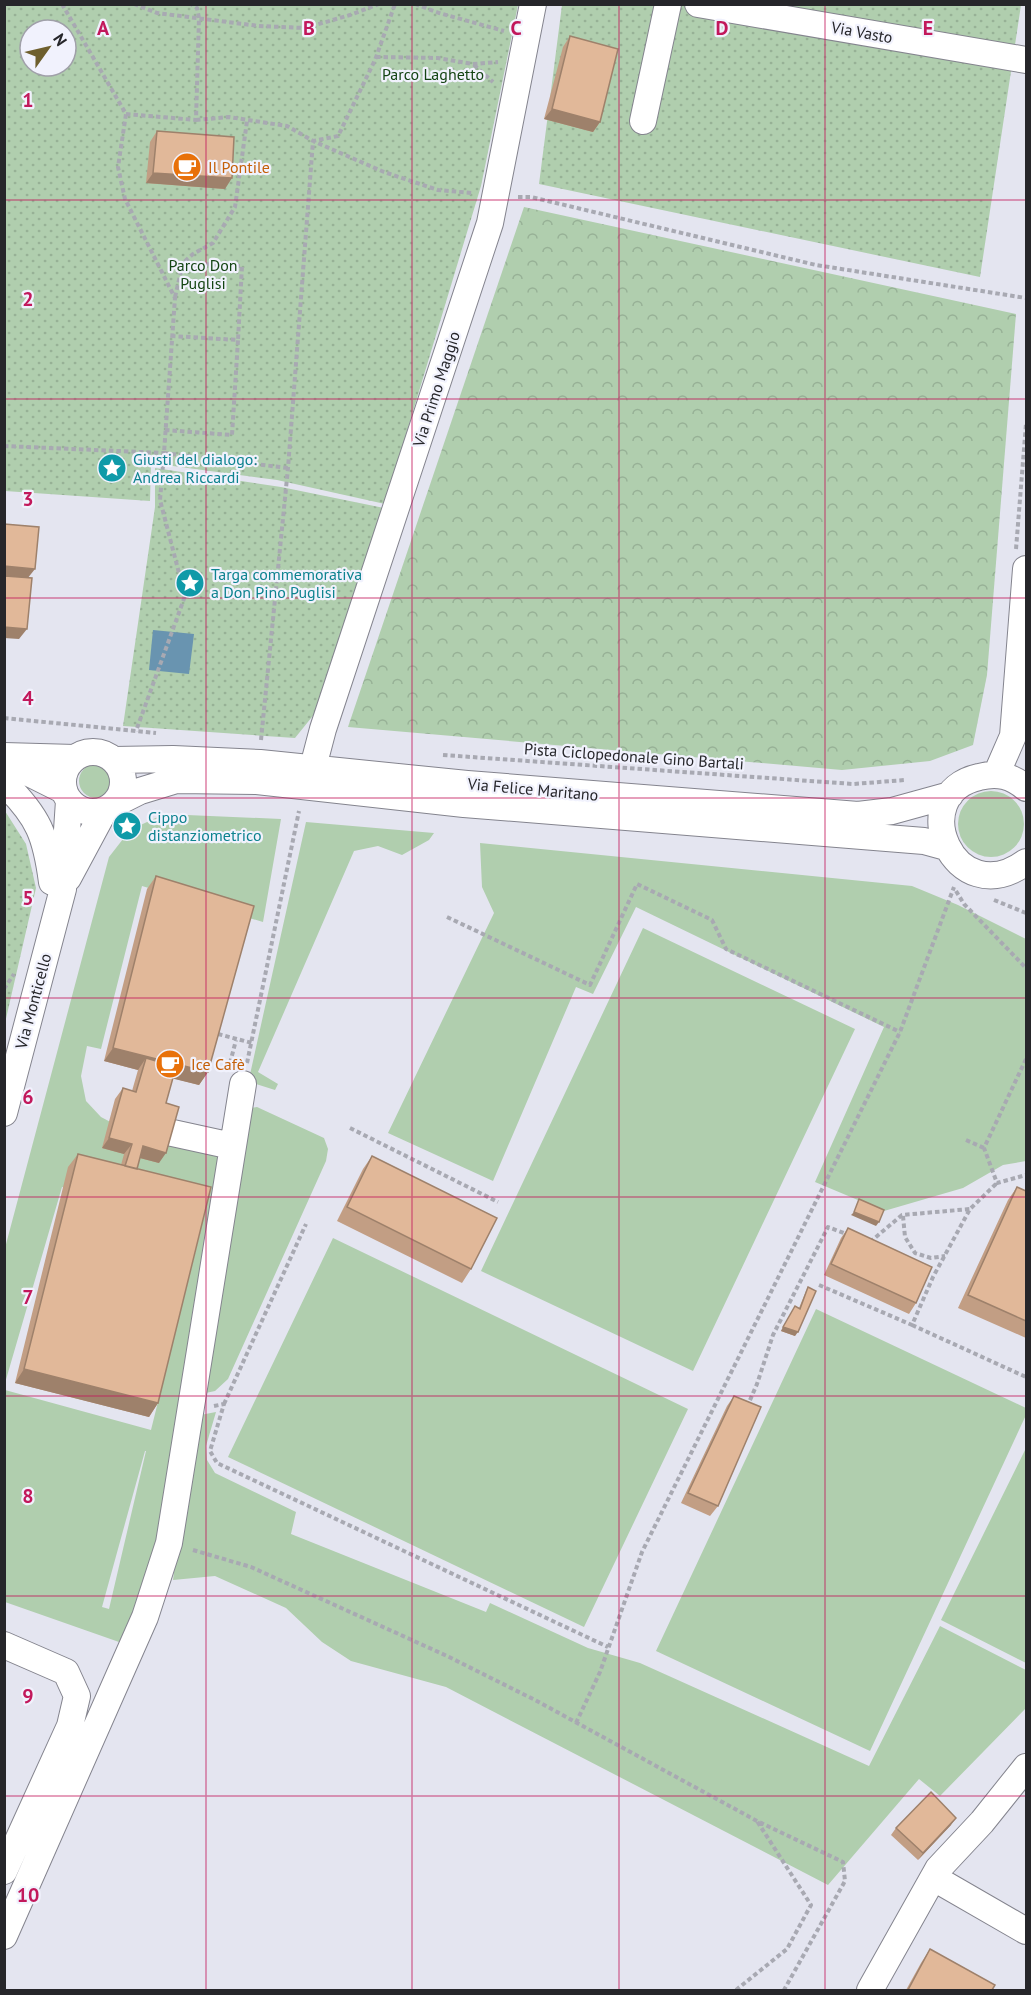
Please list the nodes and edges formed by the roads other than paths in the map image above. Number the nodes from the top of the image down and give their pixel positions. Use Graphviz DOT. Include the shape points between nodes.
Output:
graph roads {
  1 [pos="533,4"];
  2 [pos="668,4"];
  3 [pos="698,4"];
  4 [pos="1026,60"];
  5 [pos="644,121"];
  6 [pos="1026,569"];
  7 [pos="1025,613"];
  8 [pos="4,756"];
  9 [pos="75,758"];
  10 [pos="114,760"];
  11 [pos="4,766"];
  12 [pos="996,775"];
  13 [pos="312,777"];
  14 [pos="4,783"];
  15 [pos="1026,788"];
  16 [pos="950,795"];
  17 [pos="66,796"];
  18 [pos="110,807"];
  19 [pos="946,847"];
  20 [pos="1022,870"];
  21 [pos="63,889"];
  22 [pos="43,965"];
  23 [pos="243,1084"];
  24 [pos="4,1113"];
  25 [pos="168,1132"];
  26 [pos="232,1146"];
  27 [pos="4,1645"];
  28 [pos="1026,1767"];
  29 [pos="4,1871"];
  30 [pos="934,1878"];
  31 [pos="1026,1931"];
  32 [pos="4,1936"];
  33 [pos="870,1990"];
  1 -- 13 [label="street, Via Primo Maggio" via="490,224 327,718"];
  2 -- 5 [label="street"];
  3 -- 4 [label="street, Via Vasto"];
  6 -- 7 [label="street"];
  7 -- 12 [label="street" via="1013,736"];
  8 -- 9 [label="street"];
  9 -- 10 [label="street" via="95,752"];
  9 -- 17 [label="street" via="63,778"];
  10 -- 13 [label="street, Via Felice Maritano" via="173,759"];
  10 -- 18 [label="street" via="123,774 123,789"];
  11 -- 17 [label="street" via="29,774"];
  12 -- 15 [label="street" via="1019,781"];
  12 -- 16 [label="street, Via Felice Maritano" via="969,779"];
  13 -- 16 [label="street, Via Felice Maritano" via="467,784 858,815 892,812"];
  13 -- 18 [label="street, Via Felice Maritano" via="176,780 140,791"];
  13 -- 19 [label="street, Via Felice Maritano" via="520,810 913,840"];
  14 -- 22 [label="street" via="32,815 49,855 53,886"];
  16 -- 19 [label="street" via="942,811 941,830"];
  17 -- 18 [label="street" via="79,809 91,813"];
  17 -- 21 [label="street, Via Monticello"];
  18 -- 21 [label="street, Via Monticello"];
  19 -- 20 [label="street" via="958,863 975,873 994,876"];
  21 -- 22 [label="street, Via Monticello"];
  22 -- 24 [label="street, Via Monticello"];
  23 -- 26 [label="street"];
  25 -- 26 [label="street"];
  26 -- 32 [label="street" via="169,1543 145,1617"];
  27 -- 29 [label="street" via="66,1672 77,1696 70,1726"];
  28 -- 30 [label="street"];
  30 -- 31 [label="street"];
  30 -- 33 [label="street"];
}
